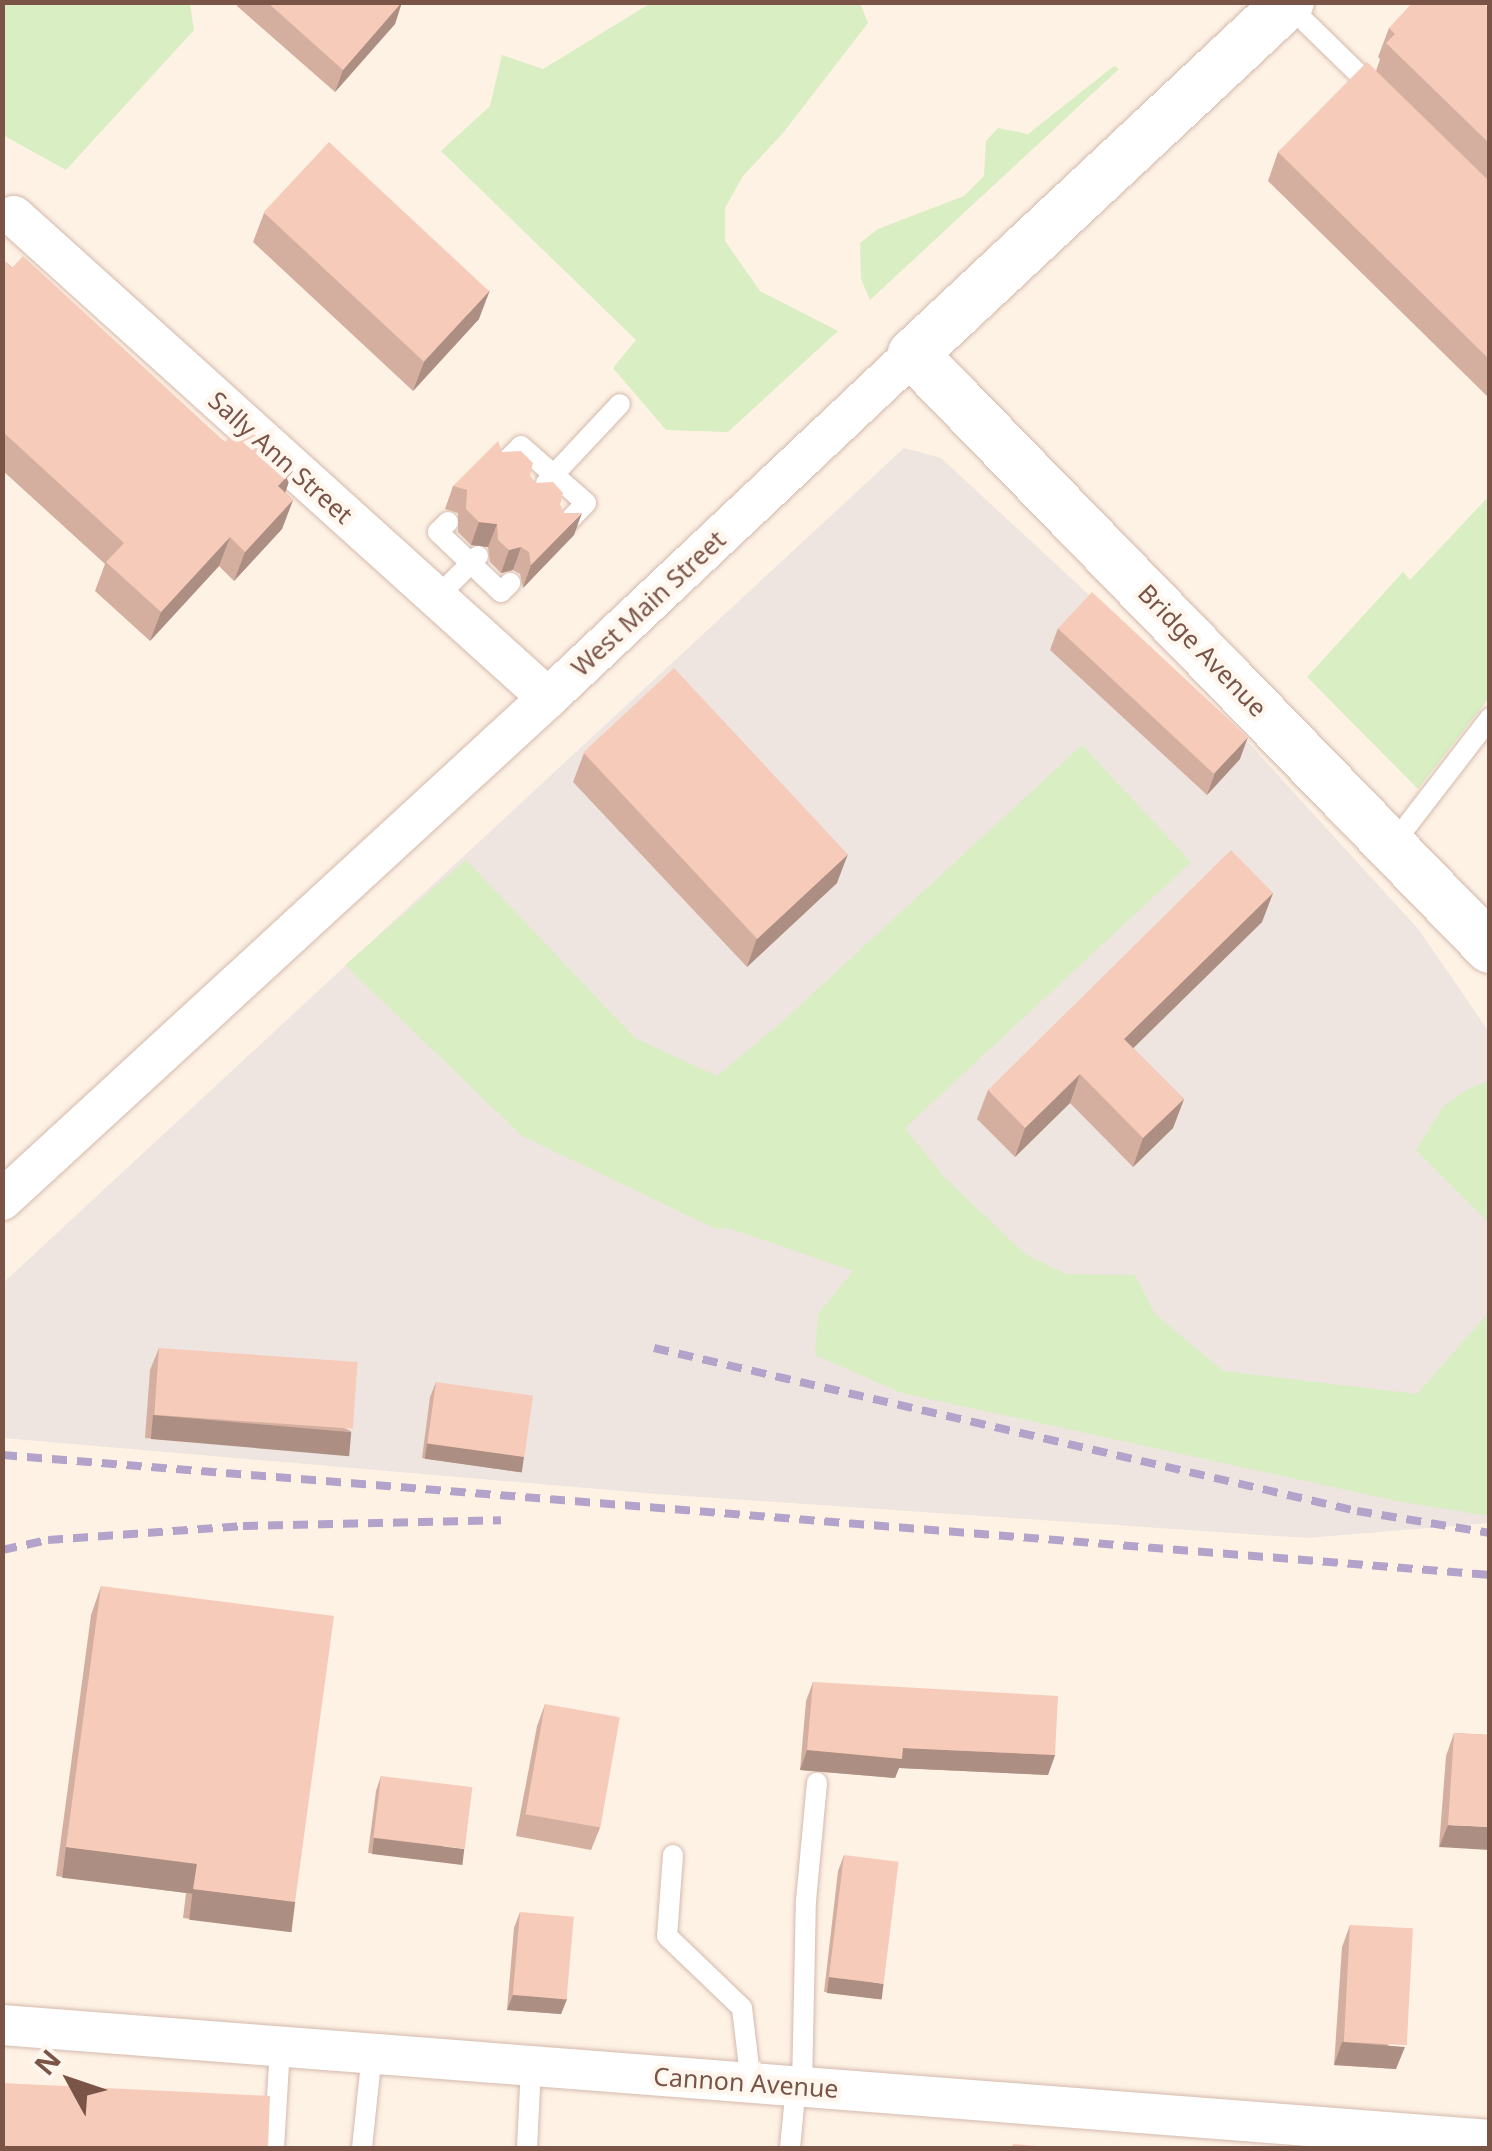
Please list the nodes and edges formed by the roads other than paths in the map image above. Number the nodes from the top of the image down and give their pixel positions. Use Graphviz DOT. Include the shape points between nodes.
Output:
graph roads {
  1 [pos="1288,3"];
  2 [pos="1395,110"];
  3 [pos="14,216"];
  4 [pos="913,354"];
  5 [pos="620,404"];
  6 [pos="503,464"];
  7 [pos="554,474"];
  8 [pos="534,495"];
  9 [pos="448,522"];
  10 [pos="564,525"];
  11 [pos="475,558"];
  12 [pos="510,583"];
  13 [pos="437,597"];
  14 [pos="548,698"];
  15 [pos="1490,718"];
  16 [pos="1393,844"];
  17 [pos="1490,948"];
  18 [pos="2,1200"];
  19 [pos="818,1783"];
  20 [pos="672,1855"];
  21 [pos="2,2025"];
  22 [pos="280,2046"];
  23 [pos="372,2053"];
  24 [pos="531,2066"];
  25 [pos="750,2083"];
  26 [pos="799,2086"];
  27 [pos="1368,2140"];
  28 [pos="1490,2140"];
  29 [pos="274,2148"];
  30 [pos="362,2148"];
  31 [pos="527,2148"];
  32 [pos="790,2148"];
  1 -- 2 [label="lane"];
  1 -- 4 [label="street, West Main Street"];
  3 -- 13 [label="street, Sally Ann Street"];
  4 -- 14 [label="street, West Main Street"];
  4 -- 16 [label="street, Bridge Avenue"];
  5 -- 7 [label="lane"];
  6 -- 7 [label="lane" via="521,446"];
  7 -- 8 [label="lane"];
  7 -- 10 [label="lane" via="586,503"];
  9 -- 11 [label="lane" via="438,532"];
  11 -- 12 [label="lane" via="501,592"];
  11 -- 13 [label="lane"];
  13 -- 14 [label="street, Sally Ann Street"];
  14 -- 18 [label="street, West Main Street"];
  15 -- 16 [label="lane"];
  16 -- 17 [label="street, Bridge Avenue"];
  19 -- 26 [label="lane"];
  20 -- 25 [label="lane" via="667,1936 742,2008"];
  21 -- 22 [label="street, Cannon Avenue"];
  22 -- 23 [label="street, Cannon Avenue"];
  22 -- 29 [label="lane"];
  23 -- 24 [label="street, Cannon Avenue"];
  23 -- 30 [label="lane"];
  24 -- 25 [label="street, Cannon Avenue"];
  24 -- 31 [label="lane"];
  25 -- 26 [label="street, Cannon Avenue"];
  26 -- 27 [label="street, Cannon Avenue"];
  26 -- 32 [label="lane"];
  27 -- 28 [label="street, Cannon Avenue"];
}
